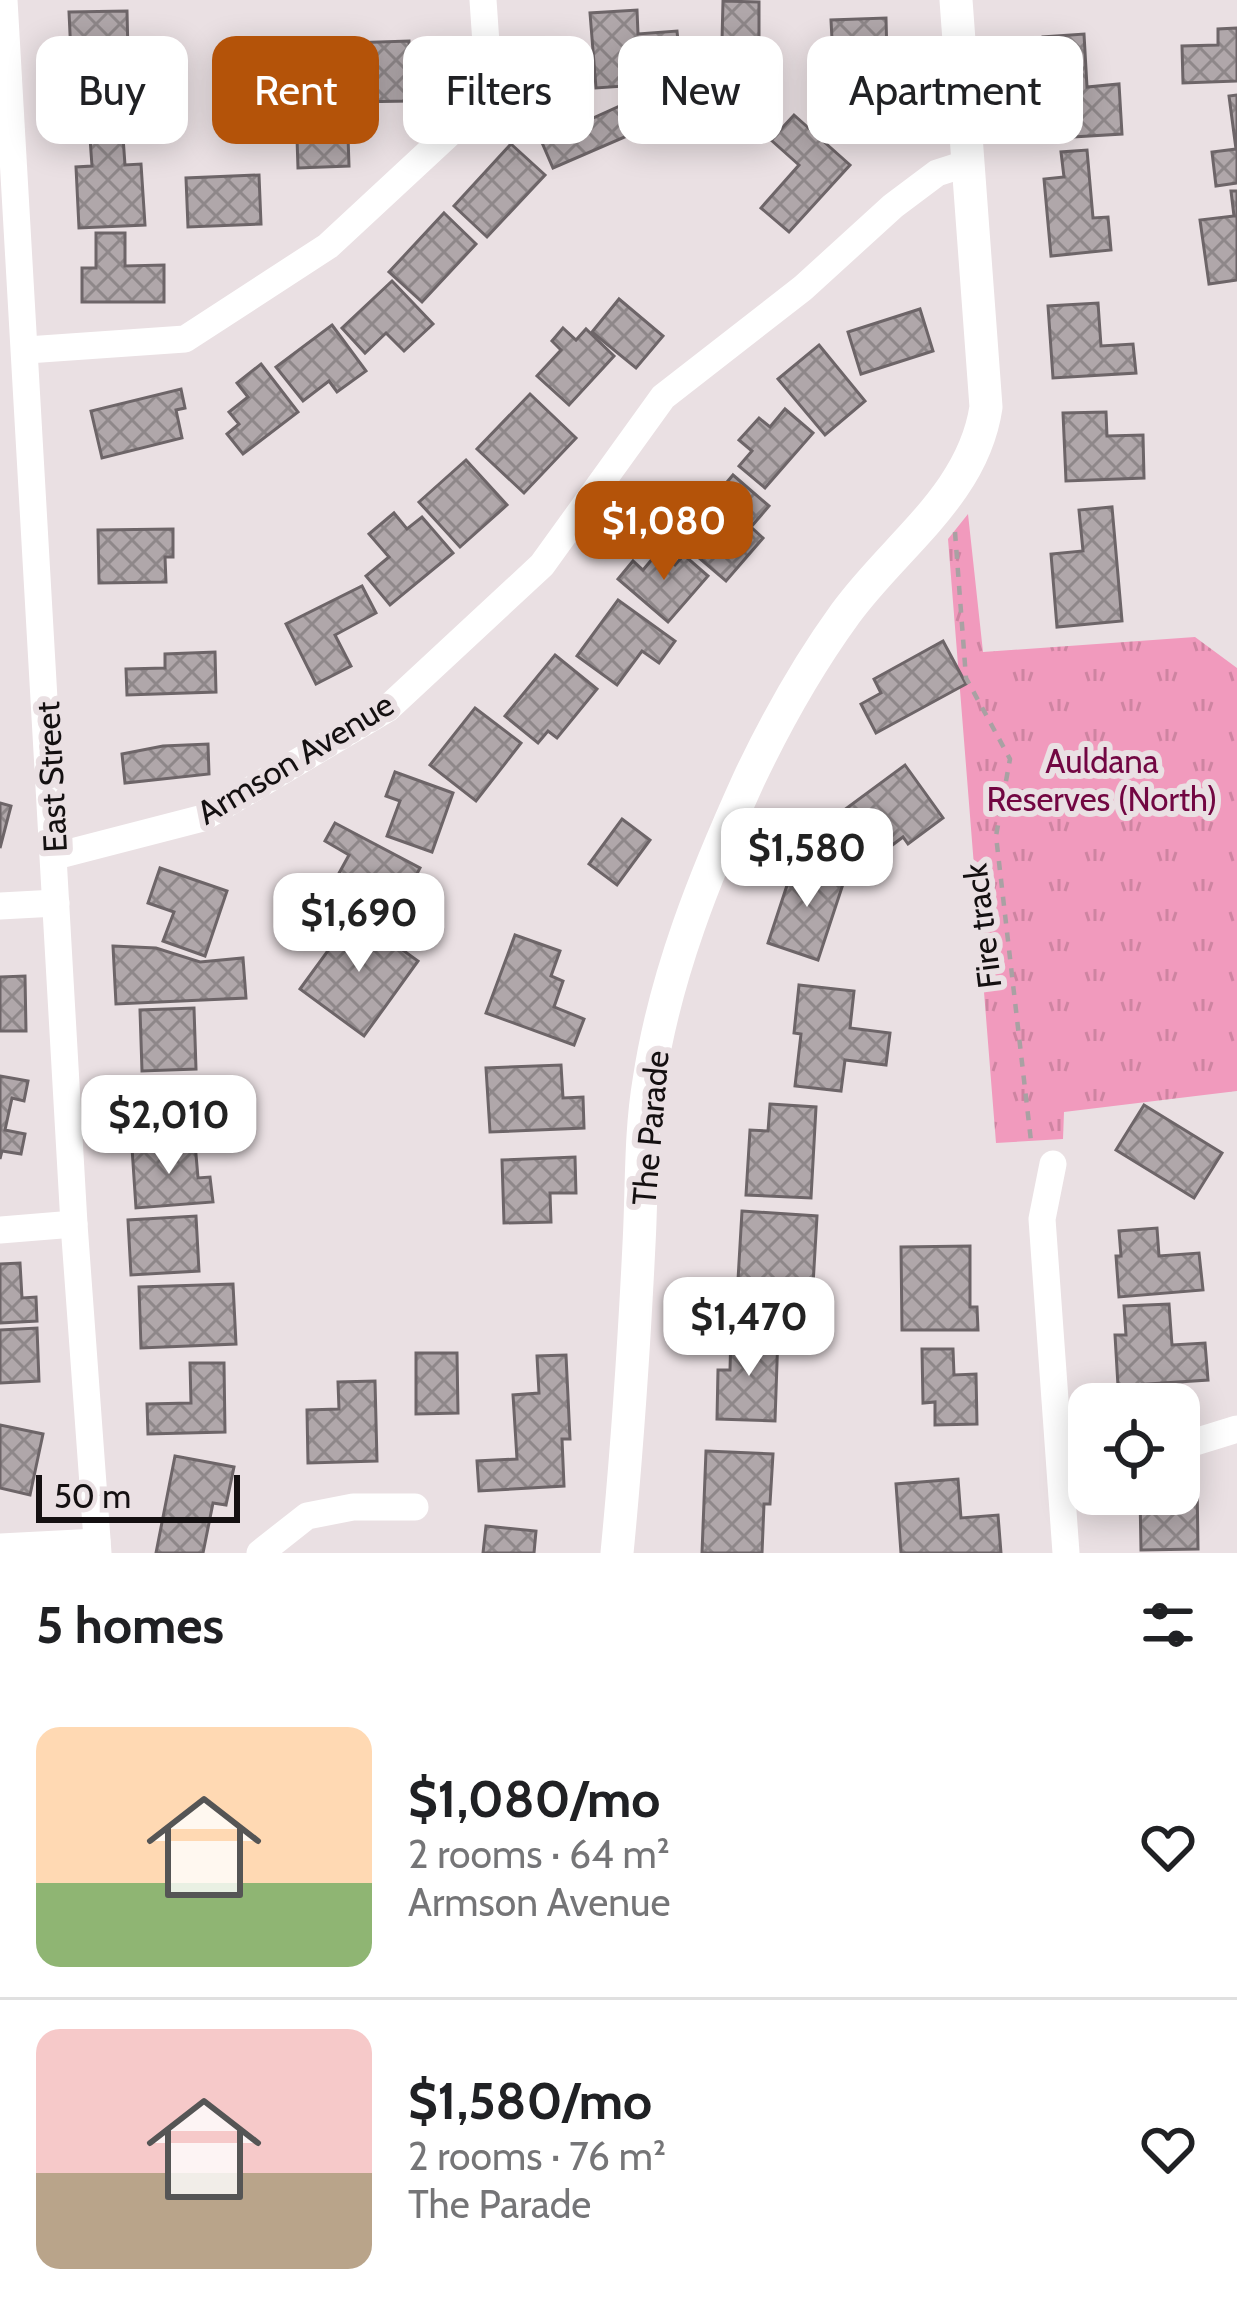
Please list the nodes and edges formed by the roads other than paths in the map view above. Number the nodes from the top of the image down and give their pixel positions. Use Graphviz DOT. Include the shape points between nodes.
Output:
graph roads {
  1 [pos="4,0"];
  2 [pos="483,0"];
  3 [pos="956,0"];
  4 [pos="968,163"];
  5 [pos="11,296"];
  6 [pos="27,350"];
  7 [pos="56,856"];
  8 [pos="56,903"];
  9 [pos="0,906"];
  10 [pos="1053,1164"];
  11 [pos="74,1224"];
  12 [pos="0,1230"];
  13 [pos="1237,1429"];
  14 [pos="1200,1441"];
  15 [pos="1060,1444"];
  16 [pos="1068,1444"];
  17 [pos="415,1507"];
  18 [pos="0,1547"];
  19 [pos="97,1548"];
  20 [pos="260,1553"];
  21 [pos="617,1553"];
  22 [pos="1066,1553"];
  1 -- 5 [label="street, East Street"];
  2 -- 6 [label="street" via="487,58 453,130 328,246 185,339"];
  3 -- 4 [label="street, The Parade"];
  4 -- 7 [label="street, Armson Avenue" via="937,173 893,206 663,397 542,565 387,709 203,818"];
  4 -- 21 [label="street, The Parade" via="986,407 973,458 812,665 750,779 687,926 648,1083"];
  5 -- 6 [label="street, East Street"];
  6 -- 7 [label="street, East Street"];
  7 -- 8 [label="street, East Street"];
  8 -- 9 [label="street"];
  8 -- 11 [label="street, East Street"];
  10 -- 15 [label="street" via="1042,1219"];
  11 -- 12 [label="street"];
  11 -- 19 [label="street, East Street"];
  13 -- 14 [label="street"];
  15 -- 16 [label="street"];
  15 -- 22 [label="street"];
  17 -- 20 [label="street" via="307,1516"];
  18 -- 19 [label="street"];
}
